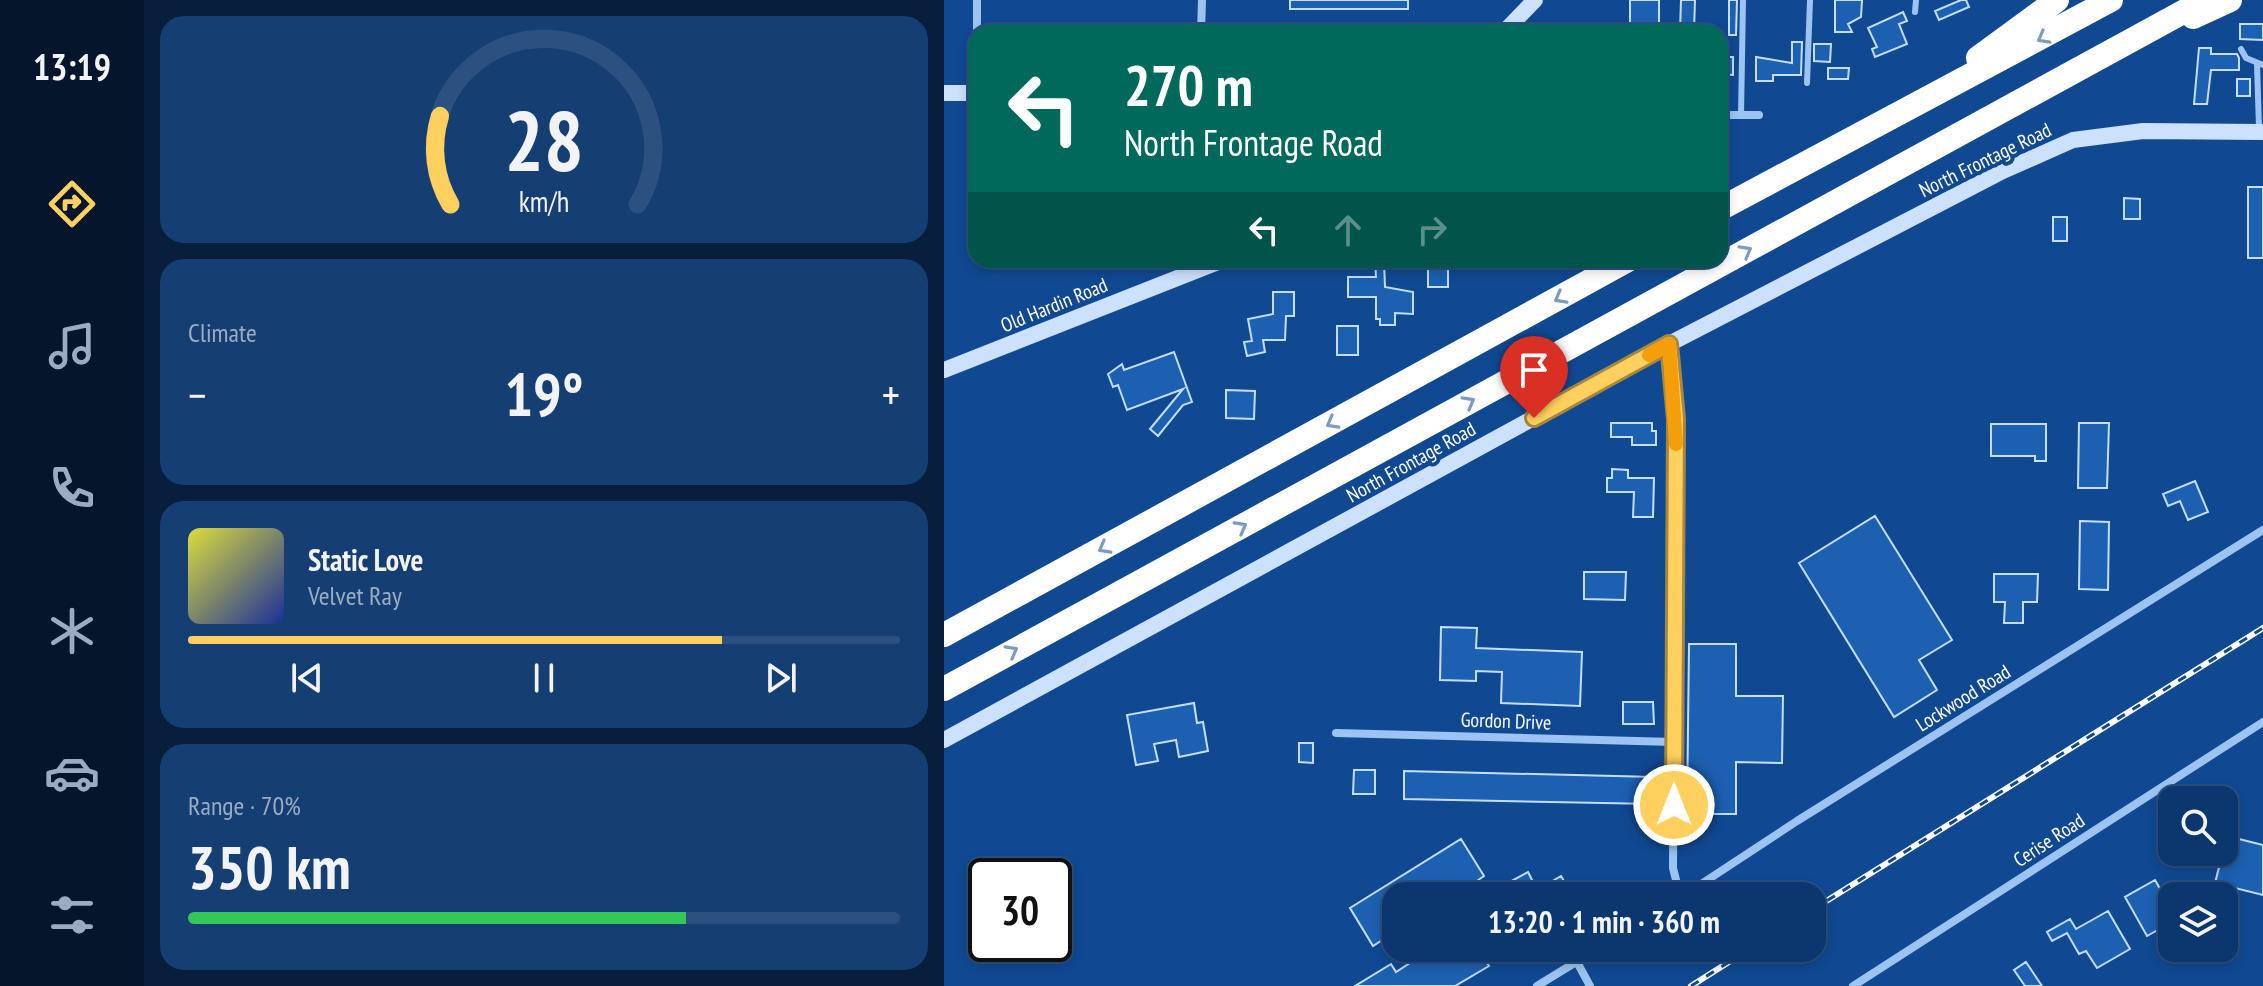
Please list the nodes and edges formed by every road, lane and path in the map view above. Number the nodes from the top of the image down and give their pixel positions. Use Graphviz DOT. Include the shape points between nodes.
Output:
graph roads {
  1 [pos="977,0"];
  2 [pos="1202,0"];
  3 [pos="1535,0"];
  4 [pos="1743,0"];
  5 [pos="1810,0"];
  6 [pos="1916,0"];
  7 [pos="2057,0"];
  8 [pos="2111,0"];
  9 [pos="2205,0"];
  10 [pos="2230,0"];
  11 [pos="1915,12"];
  12 [pos="977,24"];
  13 [pos="1201,24"];
  14 [pos="1512,24"];
  15 [pos="2241,49"];
  16 [pos="2260,64"];
  17 [pos="1807,83"];
  18 [pos="944,93"];
  19 [pos="968,93"];
  20 [pos="2036,93"];
  21 [pos="1728,115"];
  22 [pos="1741,115"];
  23 [pos="1759,115"];
  24 [pos="2261,132"];
  25 [pos="1812,159"];
  26 [pos="1728,205"];
  27 [pos="1728,261"];
  28 [pos="1203,268"];
  29 [pos="1613,268"];
  30 [pos="1715,268"];
  31 [pos="1669,344"];
  32 [pos="944,370"];
  33 [pos="2263,530"];
  34 [pos="944,635"];
  35 [pos="944,689"];
  36 [pos="2263,722"];
  37 [pos="1336,733"];
  38 [pos="944,740"];
  39 [pos="1674,742"];
  40 [pos="1677,882"];
  41 [pos="1702,882"];
  42 [pos="1577,962"];
  43 [pos="1537,986"];
  44 [pos="1590,986"];
  45 [pos="1853,986"];
  1 -- 12 [label="street"];
  2 -- 13 [label="street"];
  3 -- 14 [label="street"];
  4 -- 22 [label="lane"];
  5 -- 17 [label="lane"];
  6 -- 11 [label="lane"];
  7 -- 25 [label="highway" via="1988,52"];
  8 -- 25 [label="highway, one-way"];
  9 -- 20 [label="highway"];
  10 -- 20 [label="highway"];
  15 -- 16 [label="lane"];
  16 -- 24 [label="lane"];
  18 -- 19 [label="street"];
  27 -- 20 [label="highway, one-way"];
  21 -- 22 [label="street"];
  22 -- 23 [label="street"];
  24 -- 31 [label="street, North Frontage Road" via="2143,131 2073,140"];
  25 -- 26 [label="highway"];
  28 -- 32 [label="street, Old Hardin Road"];
  29 -- 34 [label="highway, one-way"];
  35 -- 30 [label="highway, one-way"];
  31 -- 38 [label="street, North Frontage Road"];
  31 -- 39 [label="street" via="1676,419"];
  33 -- 41 [label="street, Lockwood Road"];
  36 -- 45 [label="street, Cerise Road"];
  37 -- 39 [label="street, Gordon Drive"];
  39 -- 40 [label="street"];
  42 -- 43 [label="street"];
  42 -- 44 [label="street"];
}
